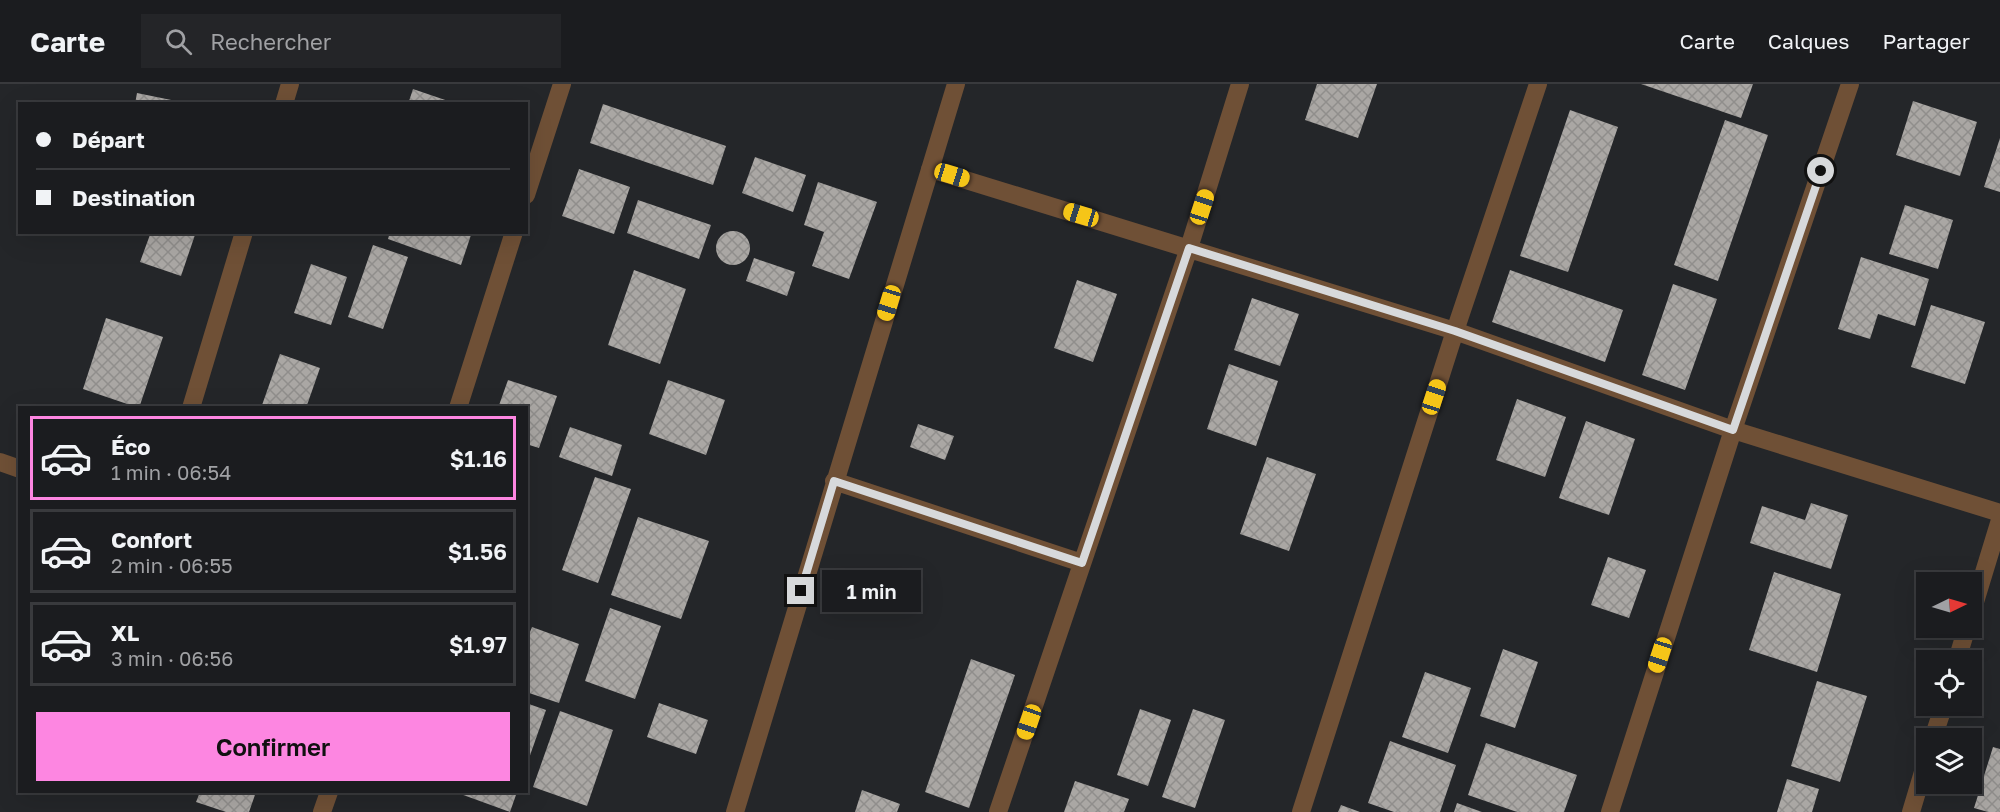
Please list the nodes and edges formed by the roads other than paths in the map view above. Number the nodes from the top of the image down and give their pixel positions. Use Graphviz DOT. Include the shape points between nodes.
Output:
graph roads {
  1 [pos="290,84"];
  2 [pos="562,84"];
  3 [pos="956,84"];
  4 [pos="1240,84"];
  5 [pos="1538,84"];
  6 [pos="1850,84"];
  7 [pos="285,102"];
  8 [pos="930,169"];
  9 [pos="528,189"];
  10 [pos="243,234"];
  11 [pos="513,234"];
  12 [pos="1189,248"];
  13 [pos="1455,331"];
  14 [pos="191,406"];
  15 [pos="459,406"];
  16 [pos="1733,430"];
  17 [pos="0,462"];
  18 [pos="18,468"];
  19 [pos="834,481"];
  20 [pos="2000,513"];
  21 [pos="2000,520"];
  22 [pos="1082,563"];
  23 [pos="1982,579"];
  24 [pos="329,793"];
  25 [pos="1916,794"];
  26 [pos="322,812"];
  27 [pos="735,812"];
  28 [pos="998,812"];
  29 [pos="1301,812"];
  30 [pos="1610,812"];
  31 [pos="1911,812"];
  1 -- 7 [label="street"];
  2 -- 9 [label="street"];
  3 -- 8 [label="street"];
  4 -- 12 [label="street"];
  5 -- 13 [label="street"];
  6 -- 16 [label="street"];
  8 -- 12 [label="street"];
  8 -- 19 [label="street"];
  10 -- 14 [label="street"];
  11 -- 15 [label="street"];
  12 -- 13 [label="street"];
  12 -- 22 [label="street"];
  13 -- 16 [label="street"];
  13 -- 29 [label="street"];
  16 -- 20 [label="street"];
  16 -- 30 [label="street"];
  17 -- 18 [label="street"];
  19 -- 22 [label="street"];
  19 -- 27 [label="street"];
  21 -- 23 [label="street"];
  22 -- 28 [label="street"];
  24 -- 26 [label="street"];
  25 -- 31 [label="street"];
}
